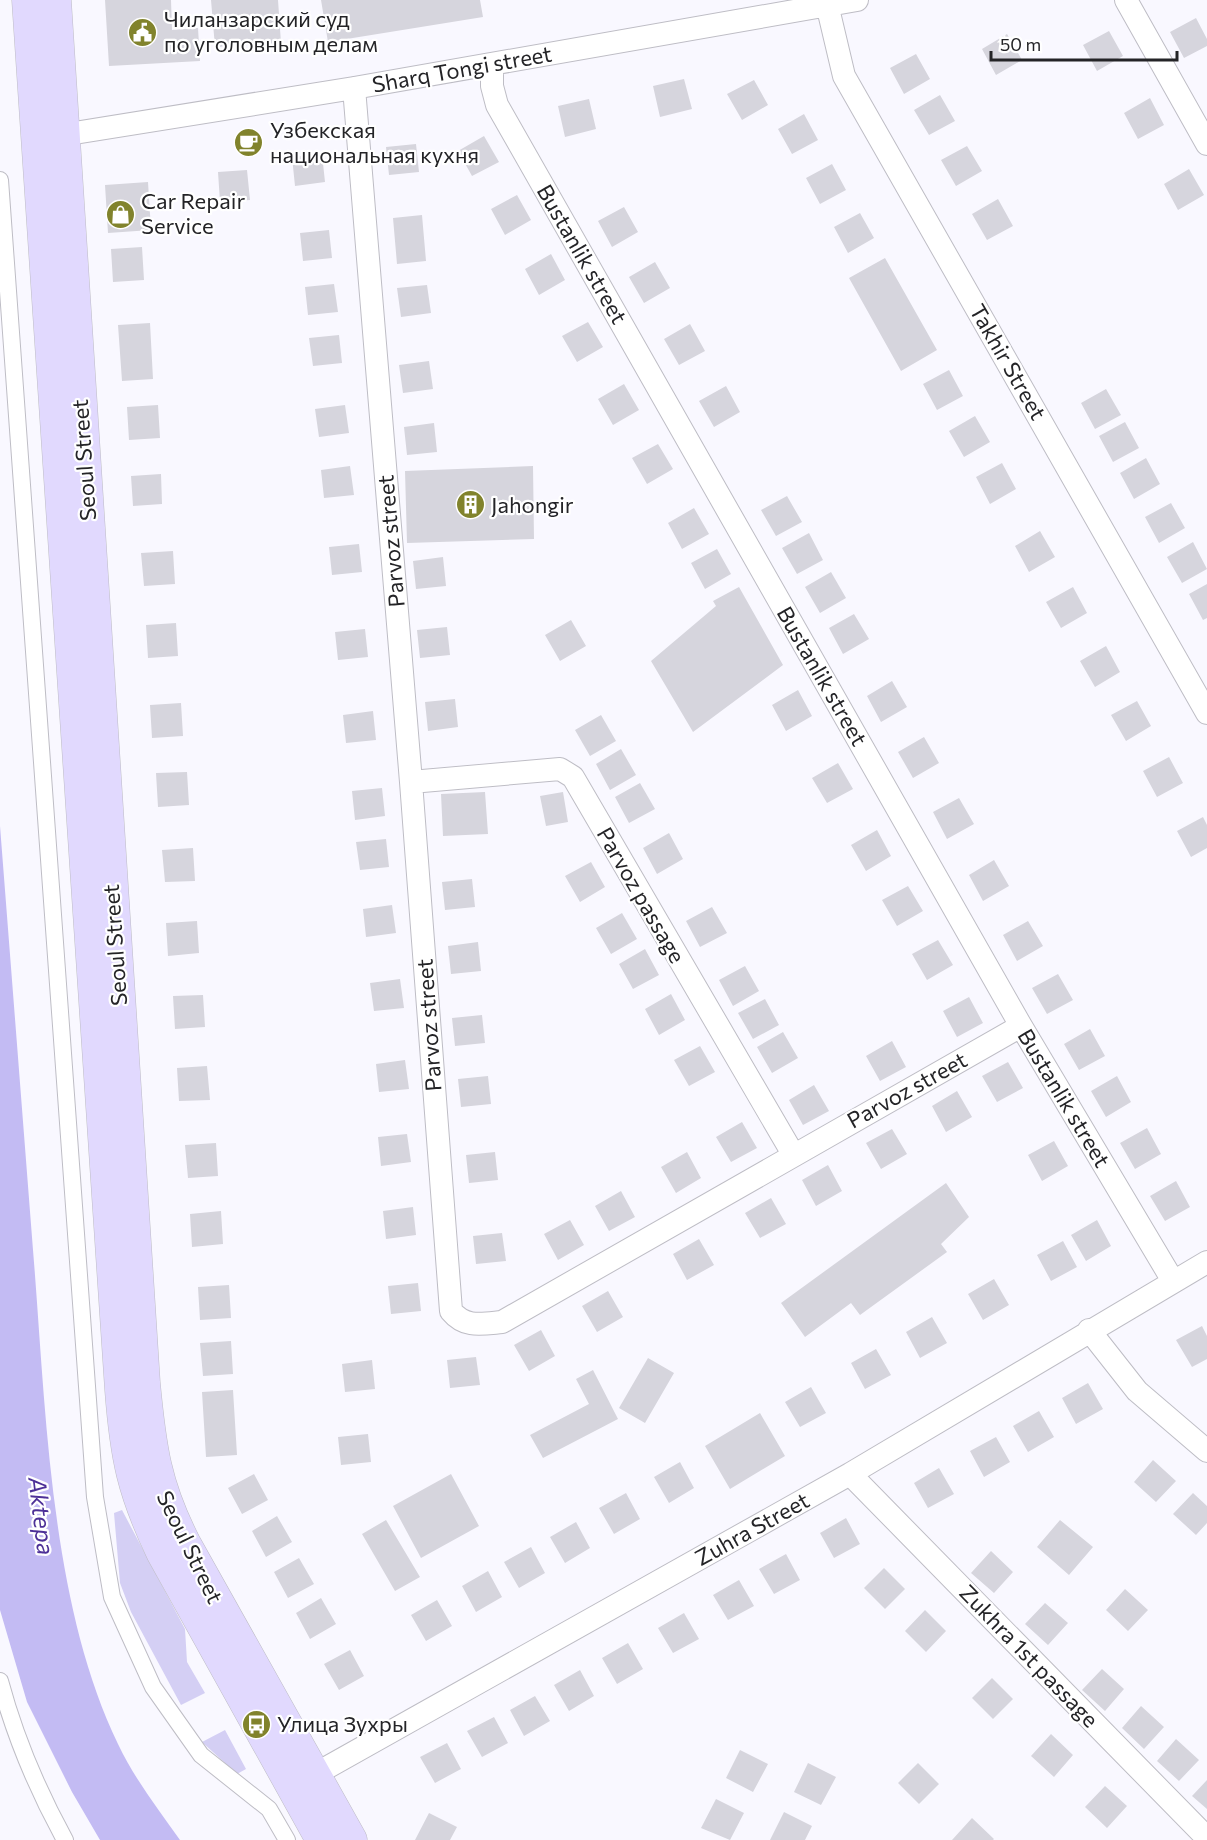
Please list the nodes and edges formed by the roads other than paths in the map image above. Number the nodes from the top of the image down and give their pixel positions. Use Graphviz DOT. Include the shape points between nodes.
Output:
graph roads {
  1 [pos="27,0"];
  2 [pos="55,0"];
  3 [pos="857,0"];
  4 [pos="1126,0"];
  5 [pos="826,2"];
  6 [pos="492,64"];
  7 [pos="354,88"];
  8 [pos="49,137"];
  9 [pos="1207,144"];
  10 [pos="0,180"];
  11 [pos="1207,712"];
  12 [pos="411,782"];
  13 [pos="1021,1026"];
  14 [pos="793,1154"];
  15 [pos="1207,1262"];
  16 [pos="1173,1281"];
  17 [pos="1089,1330"];
  18 [pos="1207,1451"];
  19 [pos="850,1474"];
  20 [pos="0,1681"];
  21 [pos="302,1781"];
  22 [pos="1207,1838"];
  23 [pos="65,1840"];
  24 [pos="287,1840"];
  25 [pos="322,1840"];
  26 [pos="351,1840"];
  1 -- 8 [label="main road, Seoul Street"];
  2 -- 8 [label="main road, Seoul Street"];
  3 -- 5 [label="street, Sharq Tongi street"];
  4 -- 9 [label="street"];
  5 -- 6 [label="street, Sharq Tongi street"];
  5 -- 11 [label="street, Takhir Street" via="844,76"];
  6 -- 7 [label="street, Sharq Tongi street"];
  6 -- 13 [label="street, Bustanlik street" via="497,105"];
  7 -- 8 [label="street, Sharq Tongi street"];
  7 -- 12 [label="street, Parvoz street"];
  8 -- 21 [label="main road, Seoul Street" via="151,1455 174,1523"];
  10 -- 24 [label="street" via="94,1497 112,1597 153,1686 201,1755 269,1809"];
  12 -- 14 [label="street, Parvoz passage" via="560,769 573,777"];
  12 -- 14 [label="street, Parvoz street" via="451,1311 459,1321 502,1322"];
  13 -- 14 [label="street, Parvoz street"];
  13 -- 16 [label="street, Bustanlik street"];
  15 -- 16 [label="street, Zuhra Street"];
  16 -- 17 [label="street, Zuhra Street"];
  17 -- 18 [label="street" via="1137,1391"];
  17 -- 19 [label="street, Zuhra Street"];
  19 -- 21 [label="street, Zuhra Street"];
  19 -- 22 [label="street, Zukhra 1st passage"];
  20 -- 23 [label="street" via="22,1751"];
  21 -- 25 [label="main road, Seoul Street"];
  21 -- 26 [label="main road, Seoul Street"];
}
